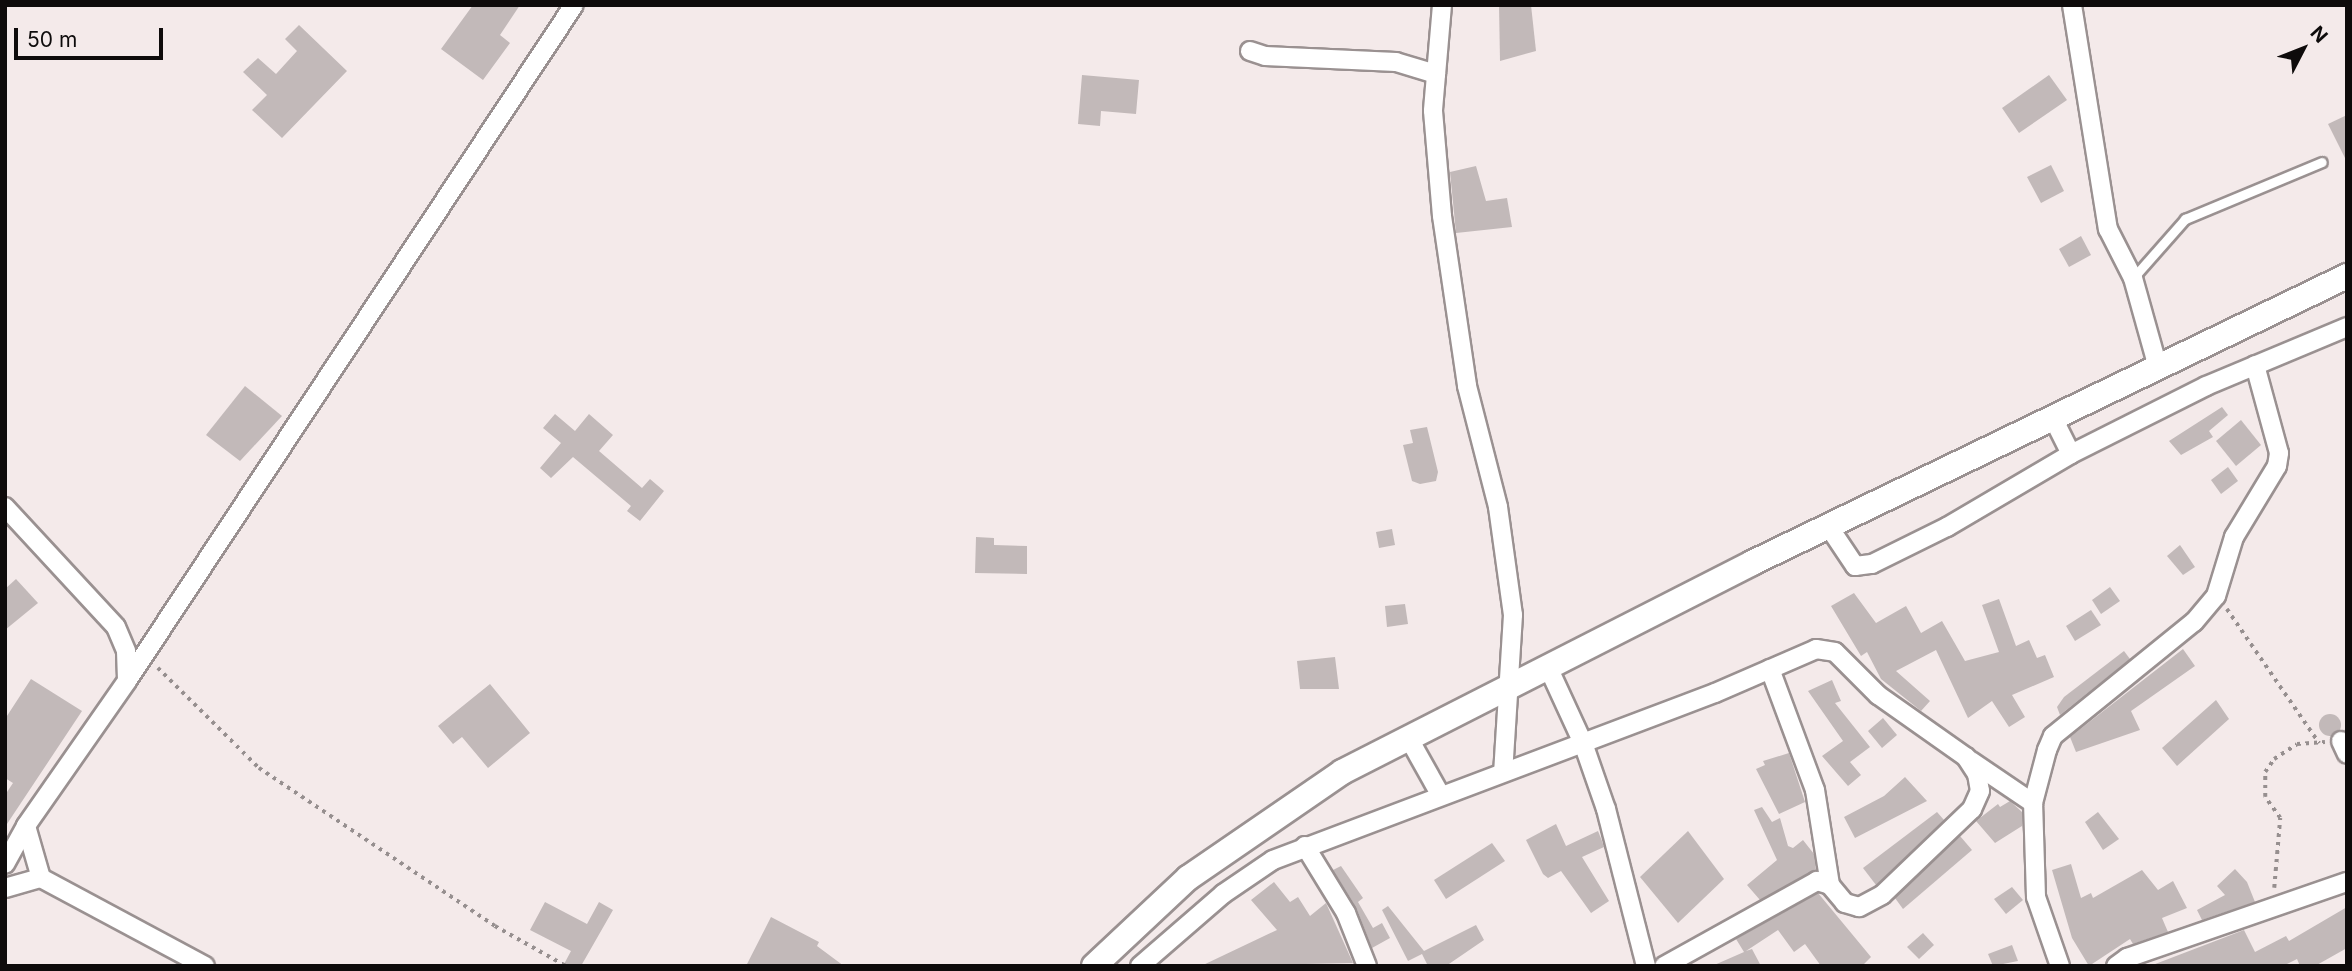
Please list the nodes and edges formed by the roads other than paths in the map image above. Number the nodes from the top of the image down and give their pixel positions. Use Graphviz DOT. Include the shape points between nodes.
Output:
graph roads {
  1 [pos="574,5"];
  2 [pos="1442,5"];
  3 [pos="2072,5"];
  4 [pos="1250,51"];
  5 [pos="1436,74"];
  6 [pos="2322,162"];
  7 [pos="2347,276"];
  8 [pos="2133,278"];
  9 [pos="2347,327"];
  10 [pos="2157,365"];
  11 [pos="2255,365"];
  12 [pos="2052,416"];
  13 [pos="2071,454"];
  14 [pos="5,507"];
  15 [pos="1829,527"];
  16 [pos="1548,667"];
  17 [pos="1770,669"];
  18 [pos="127,681"];
  19 [pos="1506,688"];
  20 [pos="1408,737"];
  21 [pos="1583,743"];
  22 [pos="1966,757"];
  23 [pos="1503,772"];
  24 [pos="1440,794"];
  25 [pos="2034,803"];
  26 [pos="26,827"];
  27 [pos="1305,846"];
  28 [pos="5,864"];
  29 [pos="41,878"];
  30 [pos="2347,882"];
  31 [pos="1830,884"];
  32 [pos="5,888"];
  33 [pos="1152,962"];
  34 [pos="1671,964"];
  35 [pos="205,966"];
  36 [pos="1094,966"];
  37 [pos="1367,966"];
  38 [pos="1646,966"];
  39 [pos="2060,966"];
  40 [pos="2116,966"];
  1 -- 18 [label="street"];
  2 -- 5 [label="street"];
  3 -- 8 [label="street" via="2108,229"];
  4 -- 5 [label="street" via="1265,56 1396,62"];
  5 -- 19 [label="street" via="1437,164 1459,334 1467,386 1498,507 1510,588 1514,645"];
  6 -- 8 [label="lane" via="2185,219"];
  7 -- 10 [label="main road"];
  8 -- 10 [label="street"];
  9 -- 11 [label="street"];
  10 -- 12 [label="main road"];
  11 -- 13 [label="street"];
  11 -- 25 [label="street" via="2279,453 2277,466 2234,537 2216,596 2194,622 2053,736"];
  12 -- 13 [label="street"];
  12 -- 15 [label="main road"];
  13 -- 15 [label="street" via="1947,527 1872,564 1855,566"];
  14 -- 18 [label="street" via="116,627 127,651"];
  15 -- 16 [label="main road"];
  16 -- 19 [label="main road"];
  16 -- 21 [label="street"];
  17 -- 21 [label="street"];
  17 -- 22 [label="street" via="1827,648 1878,695"];
  17 -- 31 [label="street" via="1815,790"];
  18 -- 26 [label="street"];
  19 -- 20 [label="main road"];
  19 -- 23 [label="street"];
  20 -- 24 [label="street"];
  20 -- 36 [label="main road" via="1342,772 1230,846"];
  21 -- 23 [label="street"];
  21 -- 38 [label="street" via="1606,809"];
  22 -- 25 [label="street"];
  22 -- 31 [label="street" via="1980,791 1972,809 1882,895 1859,908 1845,903"];
  23 -- 24 [label="street"];
  24 -- 27 [label="street"];
  25 -- 39 [label="street" via="2036,897"];
  26 -- 28 [label="street"];
  26 -- 29 [label="street"];
  27 -- 33 [label="street" via="1273,860 1223,894"];
  27 -- 37 [label="street" via="1346,913"];
  29 -- 32 [label="street"];
  29 -- 35 [label="street"];
  30 -- 40 [label="street" via="2127,958"];
  31 -- 34 [label="street" via="1817,881"];
}
